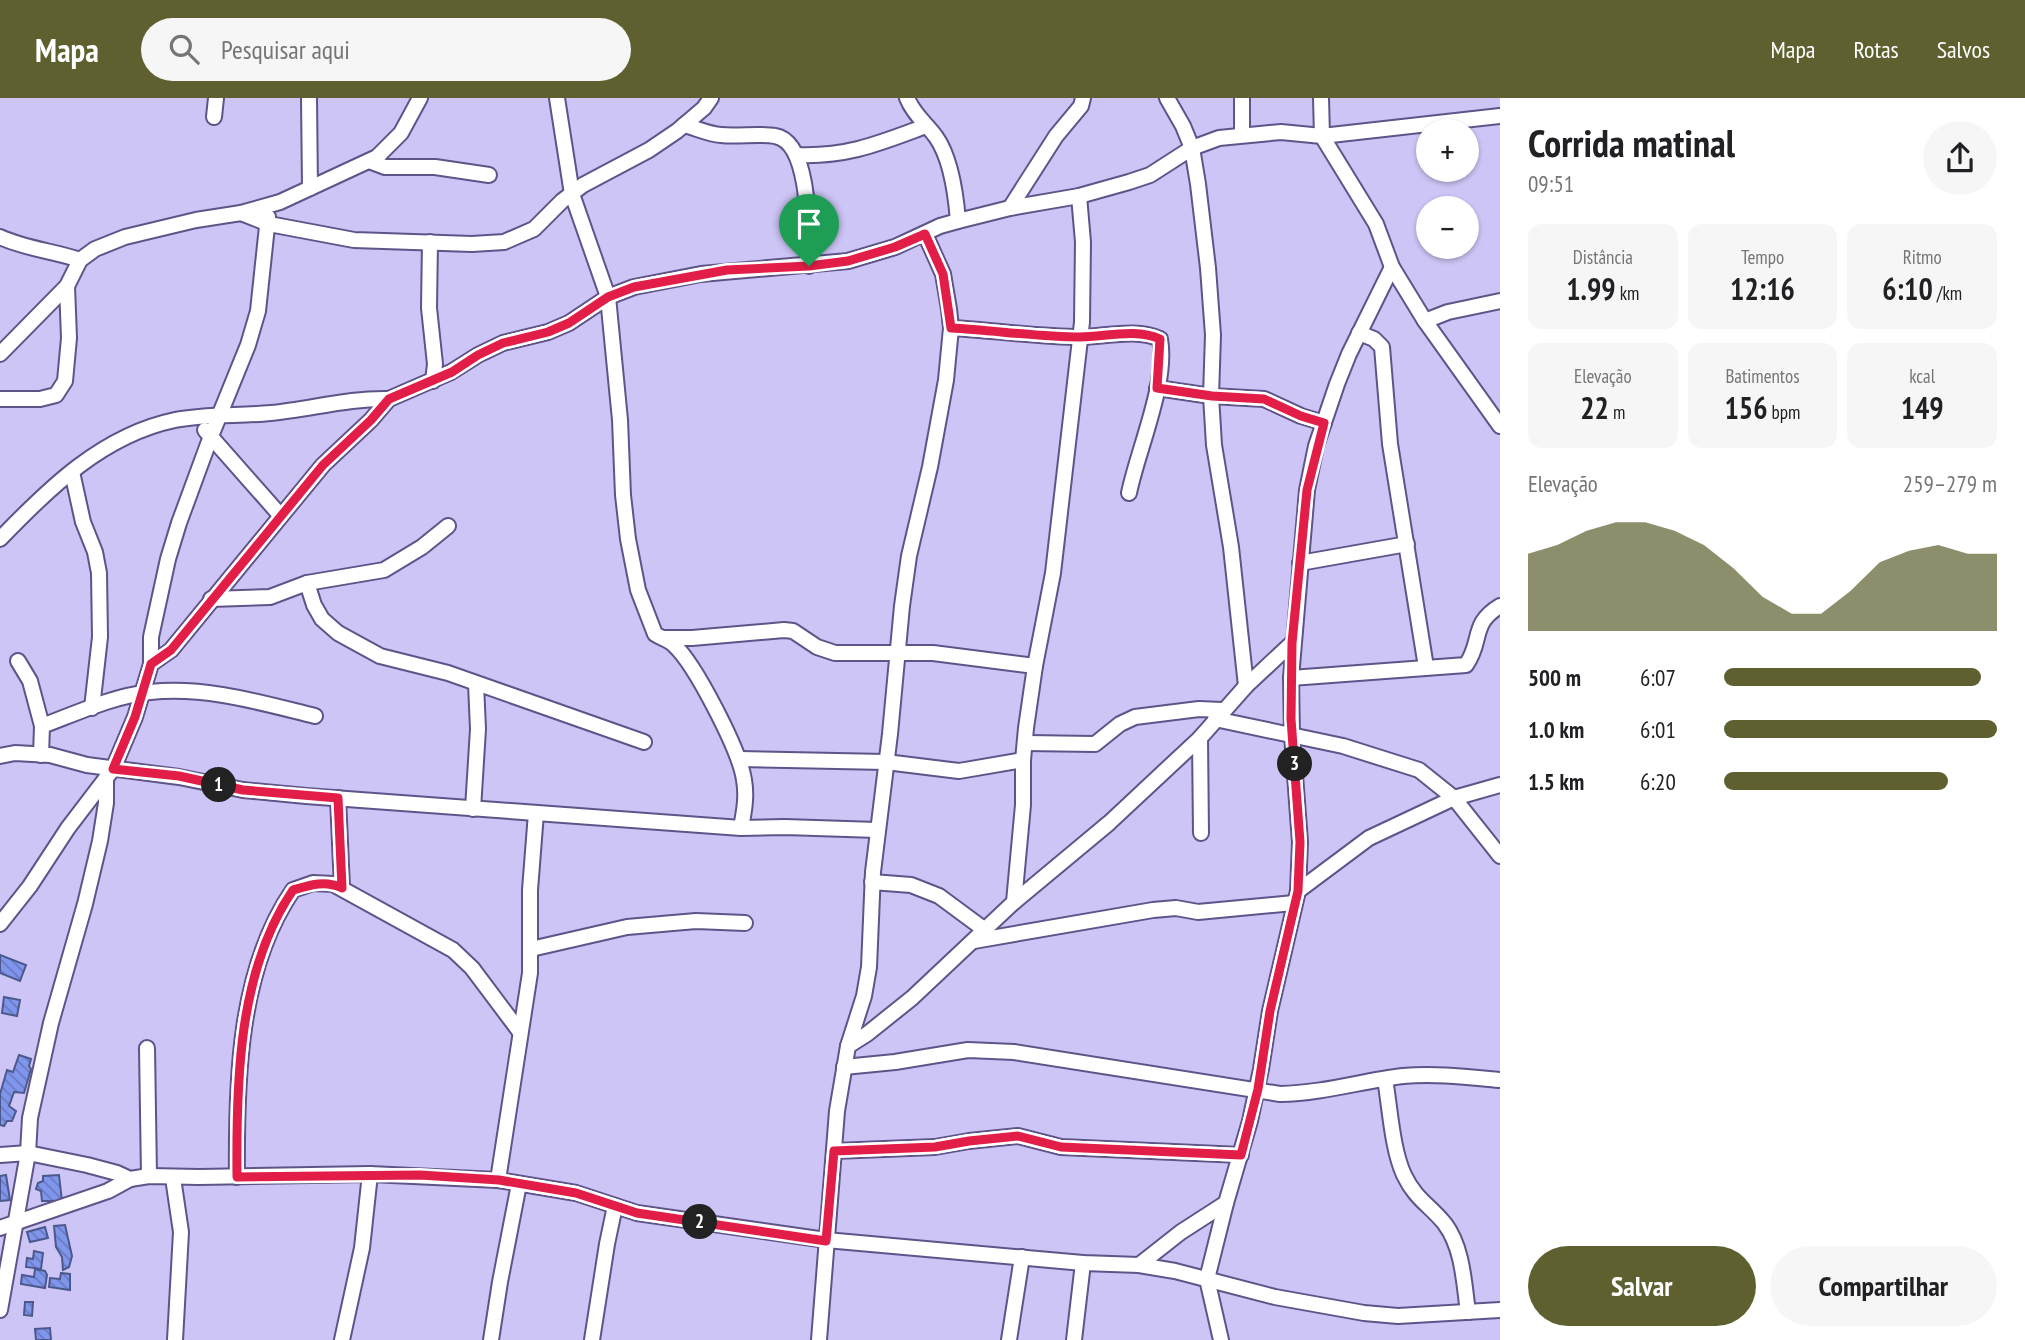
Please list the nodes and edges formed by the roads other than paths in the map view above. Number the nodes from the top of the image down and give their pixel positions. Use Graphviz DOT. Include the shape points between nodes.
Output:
graph roads {
  1 [pos="215,98"];
  2 [pos="309,98"];
  3 [pos="420,98"];
  4 [pos="557,98"];
  5 [pos="711,98"];
  6 [pos="907,98"];
  7 [pos="1083,98"];
  8 [pos="1167,98"];
  9 [pos="1242,98"];
  10 [pos="1321,98"];
  11 [pos="1500,116"];
  12 [pos="214,117"];
  13 [pos="684,125"];
  14 [pos="926,126"];
  15 [pos="1242,135"];
  16 [pos="1322,136"];
  17 [pos="1192,148"];
  18 [pos="797,155"];
  19 [pos="369,161"];
  20 [pos="489,175"];
  21 [pos="310,188"];
  22 [pos="572,194"];
  23 [pos="1079,196"];
  24 [pos="267,205"];
  25 [pos="1010,208"];
  26 [pos="241,213"];
  27 [pos="958,221"];
  28 [pos="269,224"];
  29 [pos="925,234"];
  30 [pos="0,237"];
  31 [pos="430,242"];
  32 [pos="80,260"];
  33 [pos="809,266"];
  34 [pos="1392,267"];
  35 [pos="67,286"];
  36 [pos="608,297"];
  37 [pos="1500,301"];
  38 [pos="1425,321"];
  39 [pos="951,328"];
  40 [pos="1359,333"];
  41 [pos="1080,337"];
  42 [pos="0,354"];
  43 [pos="433,381"];
  44 [pos="1157,388"];
  45 [pos="1212,396"];
  46 [pos="0,398"];
  47 [pos="389,399"];
  48 [pos="220,417"];
  49 [pos="196,418"];
  50 [pos="1324,423"];
  51 [pos="1500,426"];
  52 [pos="211,436"];
  53 [pos="72,472"];
  54 [pos="1129,494"];
  55 [pos="280,515"];
  56 [pos="448,526"];
  57 [pos="0,539"];
  58 [pos="1407,544"];
  59 [pos="1300,563"];
  60 [pos="307,583"];
  61 [pos="211,599"];
  62 [pos="1500,606"];
  63 [pos="662,638"];
  64 [pos="1292,643"];
  65 [pos="896,653"];
  66 [pos="18,661"];
  67 [pos="151,664"];
  68 [pos="1035,666"];
  69 [pos="1426,667"];
  70 [pos="1291,678"];
  71 [pos="476,684"];
  72 [pos="1246,686"];
  73 [pos="142,693"];
  74 [pos="92,708"];
  75 [pos="1218,715"];
  76 [pos="315,716"];
  77 [pos="43,726"];
  78 [pos="1292,735"];
  79 [pos="1200,738"];
  80 [pos="645,742"];
  81 [pos="1026,743"];
  82 [pos="0,755"];
  83 [pos="41,755"];
  84 [pos="739,759"];
  85 [pos="1023,760"];
  86 [pos="886,762"];
  87 [pos="110,774"];
  88 [pos="1500,785"];
  89 [pos="338,798"];
  90 [pos="1454,798"];
  91 [pos="473,809"];
  92 [pos="536,813"];
  93 [pos="741,828"];
  94 [pos="877,830"];
  95 [pos="1201,833"];
  96 [pos="1500,856"];
  97 [pos="872,881"];
  98 [pos="342,888"];
  99 [pos="1296,897"];
  100 [pos="1014,902"];
  101 [pos="745,923"];
  102 [pos="0,924"];
  103 [pos="985,930"];
  104 [pos="974,941"];
  105 [pos="531,949"];
  106 [pos="520,1032"];
  107 [pos="848,1046"];
  108 [pos="147,1048"];
  109 [pos="844,1067"];
  110 [pos="1385,1079"];
  111 [pos="1500,1080"];
  112 [pos="1258,1089"];
  113 [pos="834,1151"];
  114 [pos="28,1153"];
  115 [pos="0,1155"];
  116 [pos="1241,1155"];
  117 [pos="370,1174"];
  118 [pos="149,1176"];
  119 [pos="237,1177"];
  120 [pos="173,1178"];
  121 [pos="130,1179"];
  122 [pos="499,1180"];
  123 [pos="519,1184"];
  124 [pos="1226,1203"];
  125 [pos="615,1206"];
  126 [pos="17,1222"];
  127 [pos="0,1228"];
  128 [pos="826,1241"];
  129 [pos="1022,1257"];
  130 [pos="1083,1263"];
  131 [pos="1139,1265"];
  132 [pos="1207,1279"];
  133 [pos="0,1310"];
  134 [pos="1500,1310"];
  135 [pos="1468,1312"];
  136 [pos="175,1340"];
  137 [pos="342,1340"];
  138 [pos="491,1340"];
  139 [pos="592,1340"];
  140 [pos="819,1340"];
  141 [pos="1009,1340"];
  142 [pos="1074,1340"];
  143 [pos="1221,1340"];
  1 -- 12 [label="street"];
  2 -- 21 [label="street"];
  3 -- 19 [label="street" via="401,133"];
  4 -- 22 [label="street"];
  5 -- 13 [label="street"];
  6 -- 14 [label="street"];
  7 -- 25 [label="street"];
  8 -- 17 [label="street"];
  9 -- 15 [label="street"];
  10 -- 16 [label="street"];
  11 -- 16 [label="street"];
  13 -- 18 [label="street" via="718,135 776,136 788,142"];
  13 -- 22 [label="street"];
  14 -- 18 [label="street" via="838,155"];
  14 -- 27 [label="street" via="938,140 947,165"];
  15 -- 16 [label="street"];
  15 -- 17 [label="street"];
  16 -- 34 [label="street" via="1376,224"];
  17 -- 23 [label="street" via="1150,175"];
  17 -- 45 [label="street" via="1209,268"];
  18 -- 33 [label="street" via="808,218"];
  19 -- 20 [label="street" via="385,167 435,167"];
  19 -- 21 [label="street"];
  21 -- 24 [label="street"];
  22 -- 31 [label="street" via="534,229 517,238 472,244"];
  22 -- 36 [label="street"];
  23 -- 25 [label="street"];
  23 -- 41 [label="street" via="1084,285"];
  24 -- 26 [label="street"];
  24 -- 28 [label="street"];
  25 -- 27 [label="street"];
  26 -- 28 [label="street"];
  26 -- 32 [label="street" via="125,237"];
  27 -- 29 [label="street"];
  28 -- 31 [label="street" via="354,240"];
  28 -- 48 [label="street" via="258,312"];
  29 -- 33 [label="street" via="848,261"];
  29 -- 39 [label="street" via="943,274"];
  30 -- 32 [label="street"];
  31 -- 43 [label="street"];
  32 -- 35 [label="street"];
  33 -- 36 [label="street" via="701,274"];
  34 -- 38 [label="street"];
  34 -- 40 [label="street"];
  35 -- 42 [label="street"];
  35 -- 46 [label="street" via="65,381 56,395"];
  36 -- 43 [label="street" via="569,323 503,343"];
  36 -- 63 [label="street" via="628,539 645,613 655,634"];
  37 -- 38 [label="street"];
  38 -- 51 [label="street"];
  39 -- 41 [label="street"];
  39 -- 65 [label="street" via="946,380 909,556"];
  40 -- 50 [label="street"];
  40 -- 58 [label="street" via="1382,347 1387,418"];
  41 -- 44 [label="street" via="1112,334 1160,339"];
  41 -- 68 [label="street" via="1053,573"];
  43 -- 47 [label="street"];
  44 -- 45 [label="street"];
  44 -- 54 [label="street"];
  45 -- 50 [label="street" via="1264,399"];
  45 -- 72 [label="street" via="1214,445"];
  47 -- 48 [label="street"];
  47 -- 55 [label="street"];
  48 -- 49 [label="street"];
  48 -- 52 [label="street"];
  49 -- 52 [label="street"];
  49 -- 53 [label="street" via="167,422 125,437"];
  50 -- 59 [label="street" via="1307,490"];
  52 -- 55 [label="street"];
  52 -- 67 [label="street" via="169,559 151,637"];
  53 -- 57 [label="street"];
  53 -- 74 [label="street" via="99,573 100,637"];
  55 -- 61 [label="street"];
  56 -- 60 [label="street" via="384,570"];
  58 -- 59 [label="street"];
  58 -- 69 [label="street"];
  59 -- 64 [label="street"];
  60 -- 61 [label="street" via="270,597"];
  60 -- 71 [label="street" via="322,619 338,633 391,660"];
  61 -- 67 [label="street" via="171,650"];
  62 -- 69 [label="street" via="1478,627 1466,665"];
  63 -- 65 [label="street" via="784,630 835,653"];
  63 -- 84 [label="street" via="686,661"];
  64 -- 70 [label="street"];
  64 -- 72 [label="street"];
  65 -- 68 [label="street"];
  65 -- 86 [label="street"];
  66 -- 77 [label="street" via="30,681"];
  67 -- 73 [label="street"];
  68 -- 81 [label="street"];
  69 -- 70 [label="street"];
  70 -- 78 [label="street"];
  71 -- 80 [label="street"];
  71 -- 91 [label="street"];
  72 -- 75 [label="street"];
  73 -- 74 [label="street"];
  73 -- 76 [label="street" via="179,690 248,699"];
  73 -- 87 [label="street"];
  74 -- 77 [label="street"];
  75 -- 78 [label="street"];
  75 -- 79 [label="street"];
  75 -- 81 [label="street" via="1199,709 1135,717 1095,744"];
  77 -- 83 [label="street"];
  78 -- 90 [label="street" via="1402,763"];
  78 -- 99 [label="street" via="1300,842"];
  79 -- 95 [label="street"];
  79 -- 100 [label="street" via="1109,823"];
  81 -- 85 [label="street"];
  82 -- 83 [label="street"];
  83 -- 87 [label="street"];
  84 -- 86 [label="street"];
  84 -- 93 [label="street" via="746,800"];
  85 -- 86 [label="street" via="959,771"];
  85 -- 100 [label="street"];
  86 -- 94 [label="street"];
  87 -- 89 [label="street" via="179,776 243,790"];
  87 -- 102 [label="street"];
  87 -- 114 [label="street" via="100,841 30,1118"];
  88 -- 90 [label="street"];
  89 -- 91 [label="street"];
  89 -- 98 [label="street"];
  90 -- 96 [label="street"];
  90 -- 99 [label="street" via="1369,838"];
  91 -- 92 [label="street"];
  92 -- 93 [label="street"];
  92 -- 105 [label="street"];
  93 -- 94 [label="street"];
  94 -- 97 [label="street"];
  97 -- 103 [label="street" via="911,885 939,896"];
  97 -- 107 [label="street" via="869,967"];
  98 -- 106 [label="street" via="453,950"];
  98 -- 119 [label="street" via="313,883 293,890 260,957 239,1067"];
  99 -- 104 [label="street" via="1198,912 1153,910"];
  99 -- 112 [label="street"];
  100 -- 103 [label="street"];
  101 -- 105 [label="street" via="696,921 627,927"];
  103 -- 104 [label="street"];
  104 -- 107 [label="street" via="912,998"];
  105 -- 106 [label="street"];
  106 -- 122 [label="street"];
  107 -- 109 [label="street"];
  108 -- 118 [label="street"];
  109 -- 112 [label="street" via="968,1050 1014,1052"];
  109 -- 113 [label="street"];
  110 -- 111 [label="street" via="1436,1074"];
  110 -- 112 [label="street" via="1303,1094"];
  110 -- 135 [label="street" via="1402,1171 1413,1192 1454,1238"];
  112 -- 116 [label="street"];
  113 -- 116 [label="street" via="935,1147 1018,1136 1061,1147"];
  113 -- 128 [label="street"];
  114 -- 115 [label="street"];
  114 -- 121 [label="street"];
  114 -- 126 [label="street"];
  116 -- 124 [label="street"];
  117 -- 119 [label="street"];
  117 -- 122 [label="street"];
  117 -- 137 [label="street" via="362,1248"];
  118 -- 120 [label="street"];
  118 -- 121 [label="street"];
  119 -- 120 [label="street"];
  120 -- 136 [label="street" via="181,1232"];
  121 -- 126 [label="street"];
  122 -- 123 [label="street"];
  123 -- 125 [label="street" via="576,1193"];
  123 -- 138 [label="street"];
  124 -- 131 [label="street"];
  124 -- 132 [label="street"];
  125 -- 128 [label="street"];
  125 -- 139 [label="street"];
  126 -- 127 [label="street"];
  126 -- 133 [label="street"];
  128 -- 129 [label="street"];
  128 -- 140 [label="street"];
  129 -- 130 [label="street"];
  129 -- 141 [label="street"];
  130 -- 131 [label="street"];
  130 -- 142 [label="street"];
  131 -- 132 [label="street"];
  132 -- 135 [label="street" via="1364,1313"];
  132 -- 143 [label="street"];
  134 -- 135 [label="street"];
}
